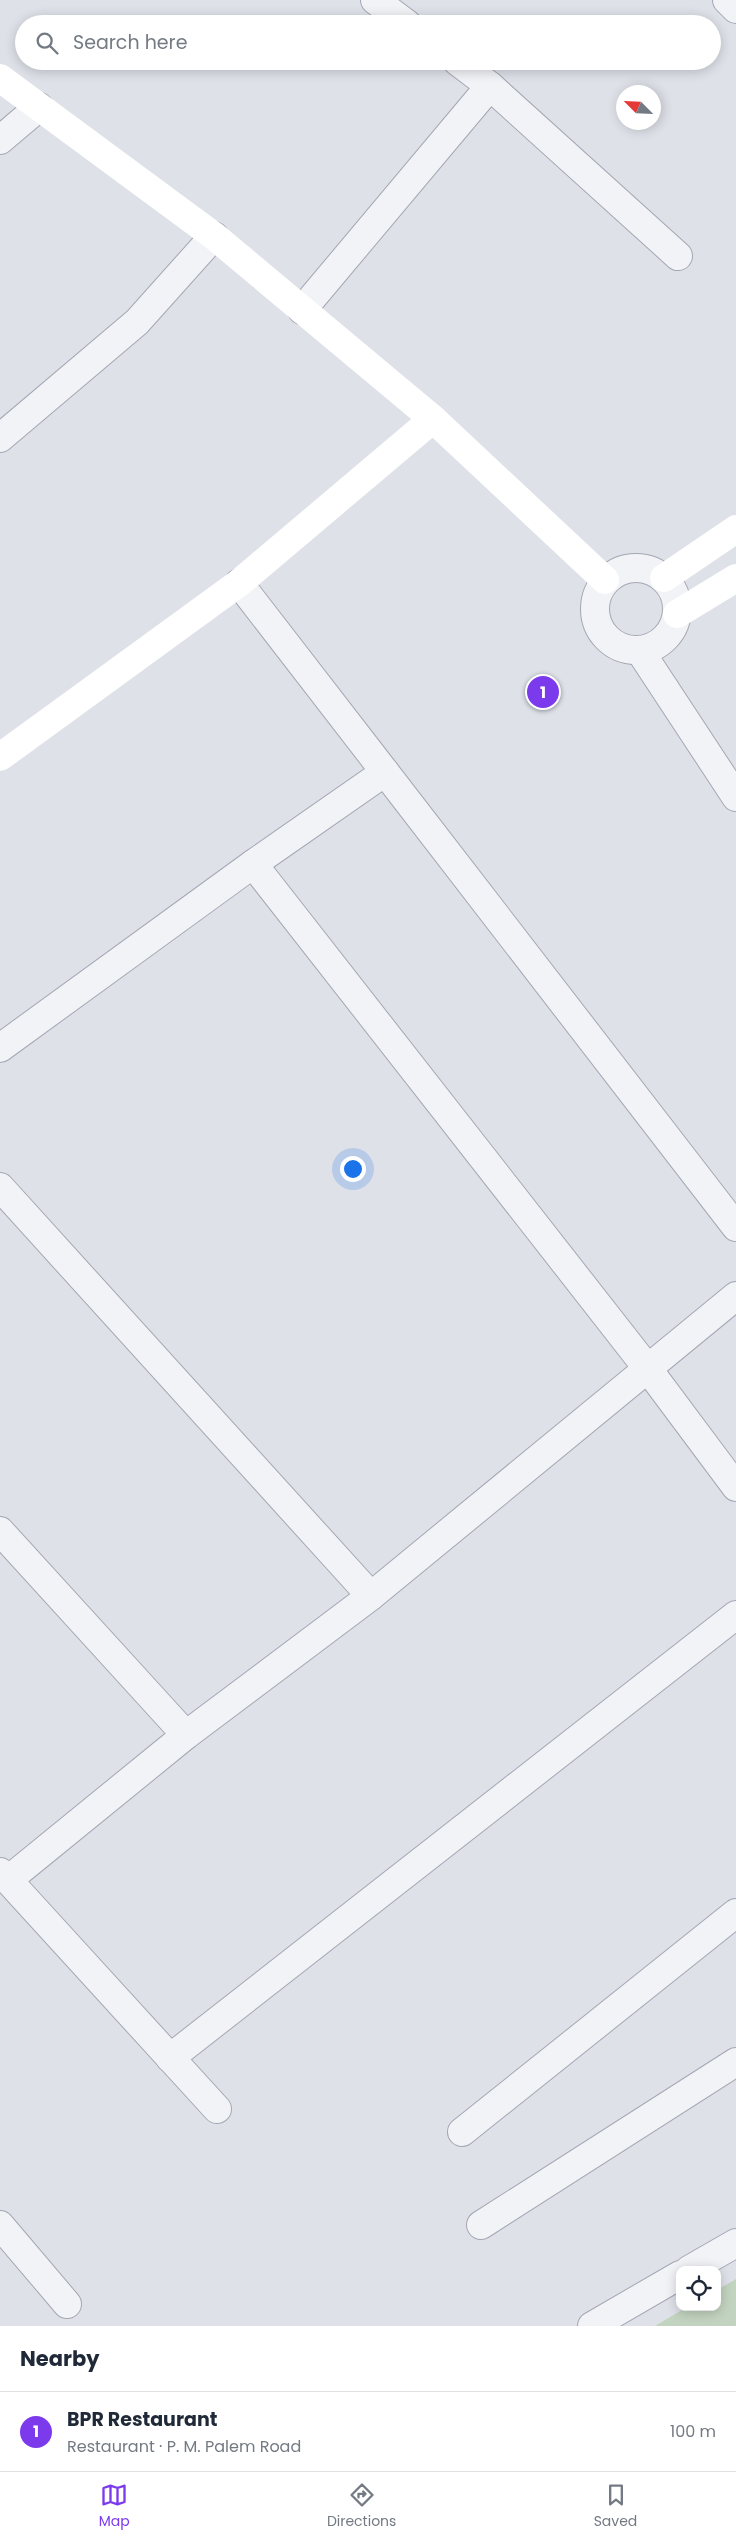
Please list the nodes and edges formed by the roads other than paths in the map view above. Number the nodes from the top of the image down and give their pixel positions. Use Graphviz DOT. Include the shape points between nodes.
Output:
graph roads {
  1 [pos="375,0"];
  2 [pos="727,0"];
  3 [pos="736,9"];
  4 [pos="395,15"];
  5 [pos="469,70"];
  6 [pos="0,78"];
  7 [pos="490,86"];
  8 [pos="39,107"];
  9 [pos="0,140"];
  10 [pos="214,236"];
  11 [pos="678,256"];
  12 [pos="302,310"];
  13 [pos="433,419"];
  14 [pos="0,438"];
  15 [pos="736,529"];
  16 [pos="664,578"];
  17 [pos="736,578"];
  18 [pos="605,580"];
  19 [pos="239,583"];
  20 [pos="677,614"];
  21 [pos="640,651"];
  22 [pos="0,756"];
  23 [pos="385,772"];
  24 [pos="736,797"];
  25 [pos="253,864"];
  26 [pos="0,1048"];
  27 [pos="0,1188"];
  28 [pos="736,1227"];
  29 [pos="736,1296"];
  30 [pos="648,1369"];
  31 [pos="736,1487"];
  32 [pos="0,1531"];
  33 [pos="371,1596"];
  34 [pos="736,1615"];
  35 [pos="186,1734"];
  36 [pos="4,1876"];
  37 [pos="736,1913"];
  38 [pos="170,2058"];
  39 [pos="736,2062"];
  40 [pos="217,2109"];
  41 [pos="462,2132"];
  42 [pos="0,2225"];
  43 [pos="481,2225"];
  44 [pos="736,2243"];
  45 [pos="696,2266"];
  46 [pos="676,2277"];
  47 [pos="67,2304"];
  48 [pos="592,2326"];
  1 -- 4 [label="street"];
  2 -- 3 [label="street"];
  5 -- 7 [label="street"];
  6 -- 8 [label="street"];
  7 -- 11 [label="street"];
  7 -- 12 [label="street"];
  8 -- 9 [label="street"];
  8 -- 10 [label="street"];
  10 -- 12 [label="street"];
  10 -- 14 [label="street" via="137,322"];
  12 -- 13 [label="street"];
  13 -- 18 [label="street"];
  13 -- 19 [label="street"];
  15 -- 16 [label="street"];
  16 -- 18 [label="street" via="641,567 615,572"];
  16 -- 20 [label="street" via="677,601"];
  17 -- 20 [label="street"];
  18 -- 21 [label="street" via="597,593 594,607 602,634 625,650"];
  19 -- 22 [label="street"];
  19 -- 23 [label="street"];
  20 -- 21 [label="street" via="666,638 654,647"];
  21 -- 24 [label="street"];
  23 -- 25 [label="street"];
  23 -- 28 [label="street"];
  25 -- 26 [label="street"];
  25 -- 30 [label="street"];
  27 -- 33 [label="street"];
  29 -- 30 [label="street"];
  30 -- 31 [label="street"];
  30 -- 33 [label="street"];
  32 -- 35 [label="street"];
  33 -- 35 [label="street"];
  34 -- 38 [label="street"];
  35 -- 36 [label="street"];
  36 -- 38 [label="street"];
  37 -- 41 [label="street"];
  38 -- 40 [label="street"];
  39 -- 43 [label="street"];
  42 -- 47 [label="street"];
  44 -- 45 [label="street"];
  46 -- 48 [label="street"];
}
